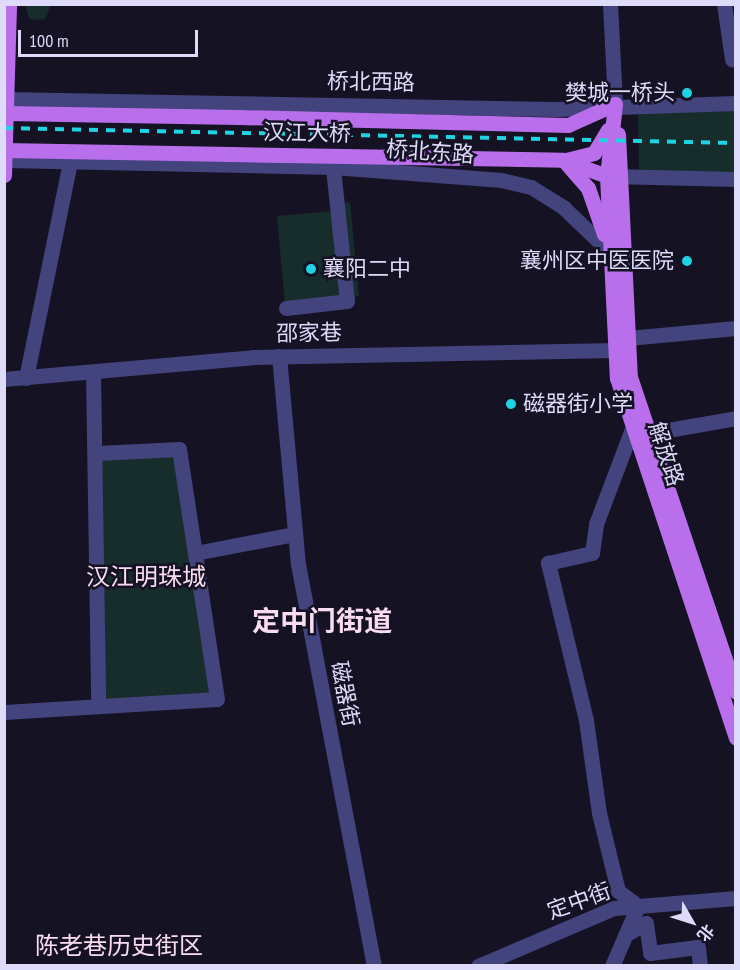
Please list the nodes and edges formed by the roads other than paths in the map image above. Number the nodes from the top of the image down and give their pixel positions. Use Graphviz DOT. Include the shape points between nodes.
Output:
graph roads {
  1 [pos="9,4"];
  2 [pos="610,4"];
  3 [pos="724,4"];
  4 [pos="732,59"];
  5 [pos="735,103"];
  6 [pos="6,104"];
  7 [pos="615,104"];
  8 [pos="562,160"];
  9 [pos="5,161"];
  10 [pos="70,162"];
  11 [pos="333,167"];
  12 [pos="614,176"];
  13 [pos="735,179"];
  14 [pos="611,254"];
  15 [pos="286,308"];
  16 [pos="735,328"];
  17 [pos="628,338"];
  18 [pos="616,350"];
  19 [pos="279,356"];
  20 [pos="93,372"];
  21 [pos="26,378"];
  22 [pos="4,379"];
  23 [pos="735,418"];
  24 [pos="633,426"];
  25 [pos="651,433"];
  26 [pos="97,453"];
  27 [pos="295,534"];
  28 [pos="195,553"];
  29 [pos="735,692"];
  30 [pos="98,705"];
  31 [pos="4,712"];
  32 [pos="735,738"];
  33 [pos="735,898"];
  34 [pos="638,906"];
  35 [pos="625,935"];
  36 [pos="663,959"];
  37 [pos="374,966"];
  38 [pos="478,966"];
  39 [pos="612,966"];
  40 [pos="700,966"];
  1 -- 6 [label="main road"];
  2 -- 7 [label="street, 解放路"];
  3 -- 4 [label="street"];
  5 -- 7 [label="street, 桥北西路"];
  6 -- 7 [label="street, 桥北西路" via="556,109"];
  6 -- 7 [label="main road, 汉江大桥, bridge" via="568,125"];
  6 -- 9 [label="main road"];
  7 -- 8 [label="main road" via="603,144 585,158"];
  7 -- 12 [label="main road, 解放路"];
  8 -- 9 [label="main road, 汉江大桥, bridge"];
  8 -- 12 [label="main road, 汉江大桥"];
  8 -- 14 [label="main road" via="588,188"];
  9 -- 10 [label="street, 桥北东路"];
  10 -- 11 [label="street, 桥北东路"];
  10 -- 21 [label="street"];
  11 -- 14 [label="street, 桥北东路" via="501,180 531,187 564,208"];
  11 -- 15 [label="street" via="347,301"];
  12 -- 13 [label="street"];
  12 -- 14 [label="main road, 解放路"];
  12 -- 17 [label="main road, 解放路"];
  14 -- 18 [label="main road, 解放路"];
  16 -- 17 [label="street"];
  17 -- 25 [label="main road, 解放路" via="630,377"];
  18 -- 19 [label="street, 邵家巷"];
  18 -- 24 [label="main road, 解放路" via="617,378"];
  19 -- 20 [label="street, 邵家巷"];
  19 -- 27 [label="street, 磁器街"];
  20 -- 21 [label="street, 邵家巷"];
  20 -- 26 [label="street"];
  21 -- 22 [label="street, 邵家巷"];
  23 -- 25 [label="street"];
  24 -- 32 [label="main road, 解放路"];
  24 -- 34 [label="street" via="596,524 592,553 548,563 586,720 599,813 618,891"];
  25 -- 29 [label="main road, 解放路"];
  26 -- 28 [label="street" via="179,449"];
  26 -- 30 [label="street"];
  27 -- 28 [label="street"];
  27 -- 37 [label="street, 磁器街"];
  28 -- 30 [label="street" via="217,699"];
  30 -- 31 [label="street"];
  33 -- 34 [label="street, 定中街"];
  34 -- 35 [label="street"];
  34 -- 38 [label="street, 定中街" via="614,908"];
  35 -- 36 [label="street" via="646,923 650,953"];
  35 -- 39 [label="street"];
  36 -- 40 [label="street" via="698,948"];
}
